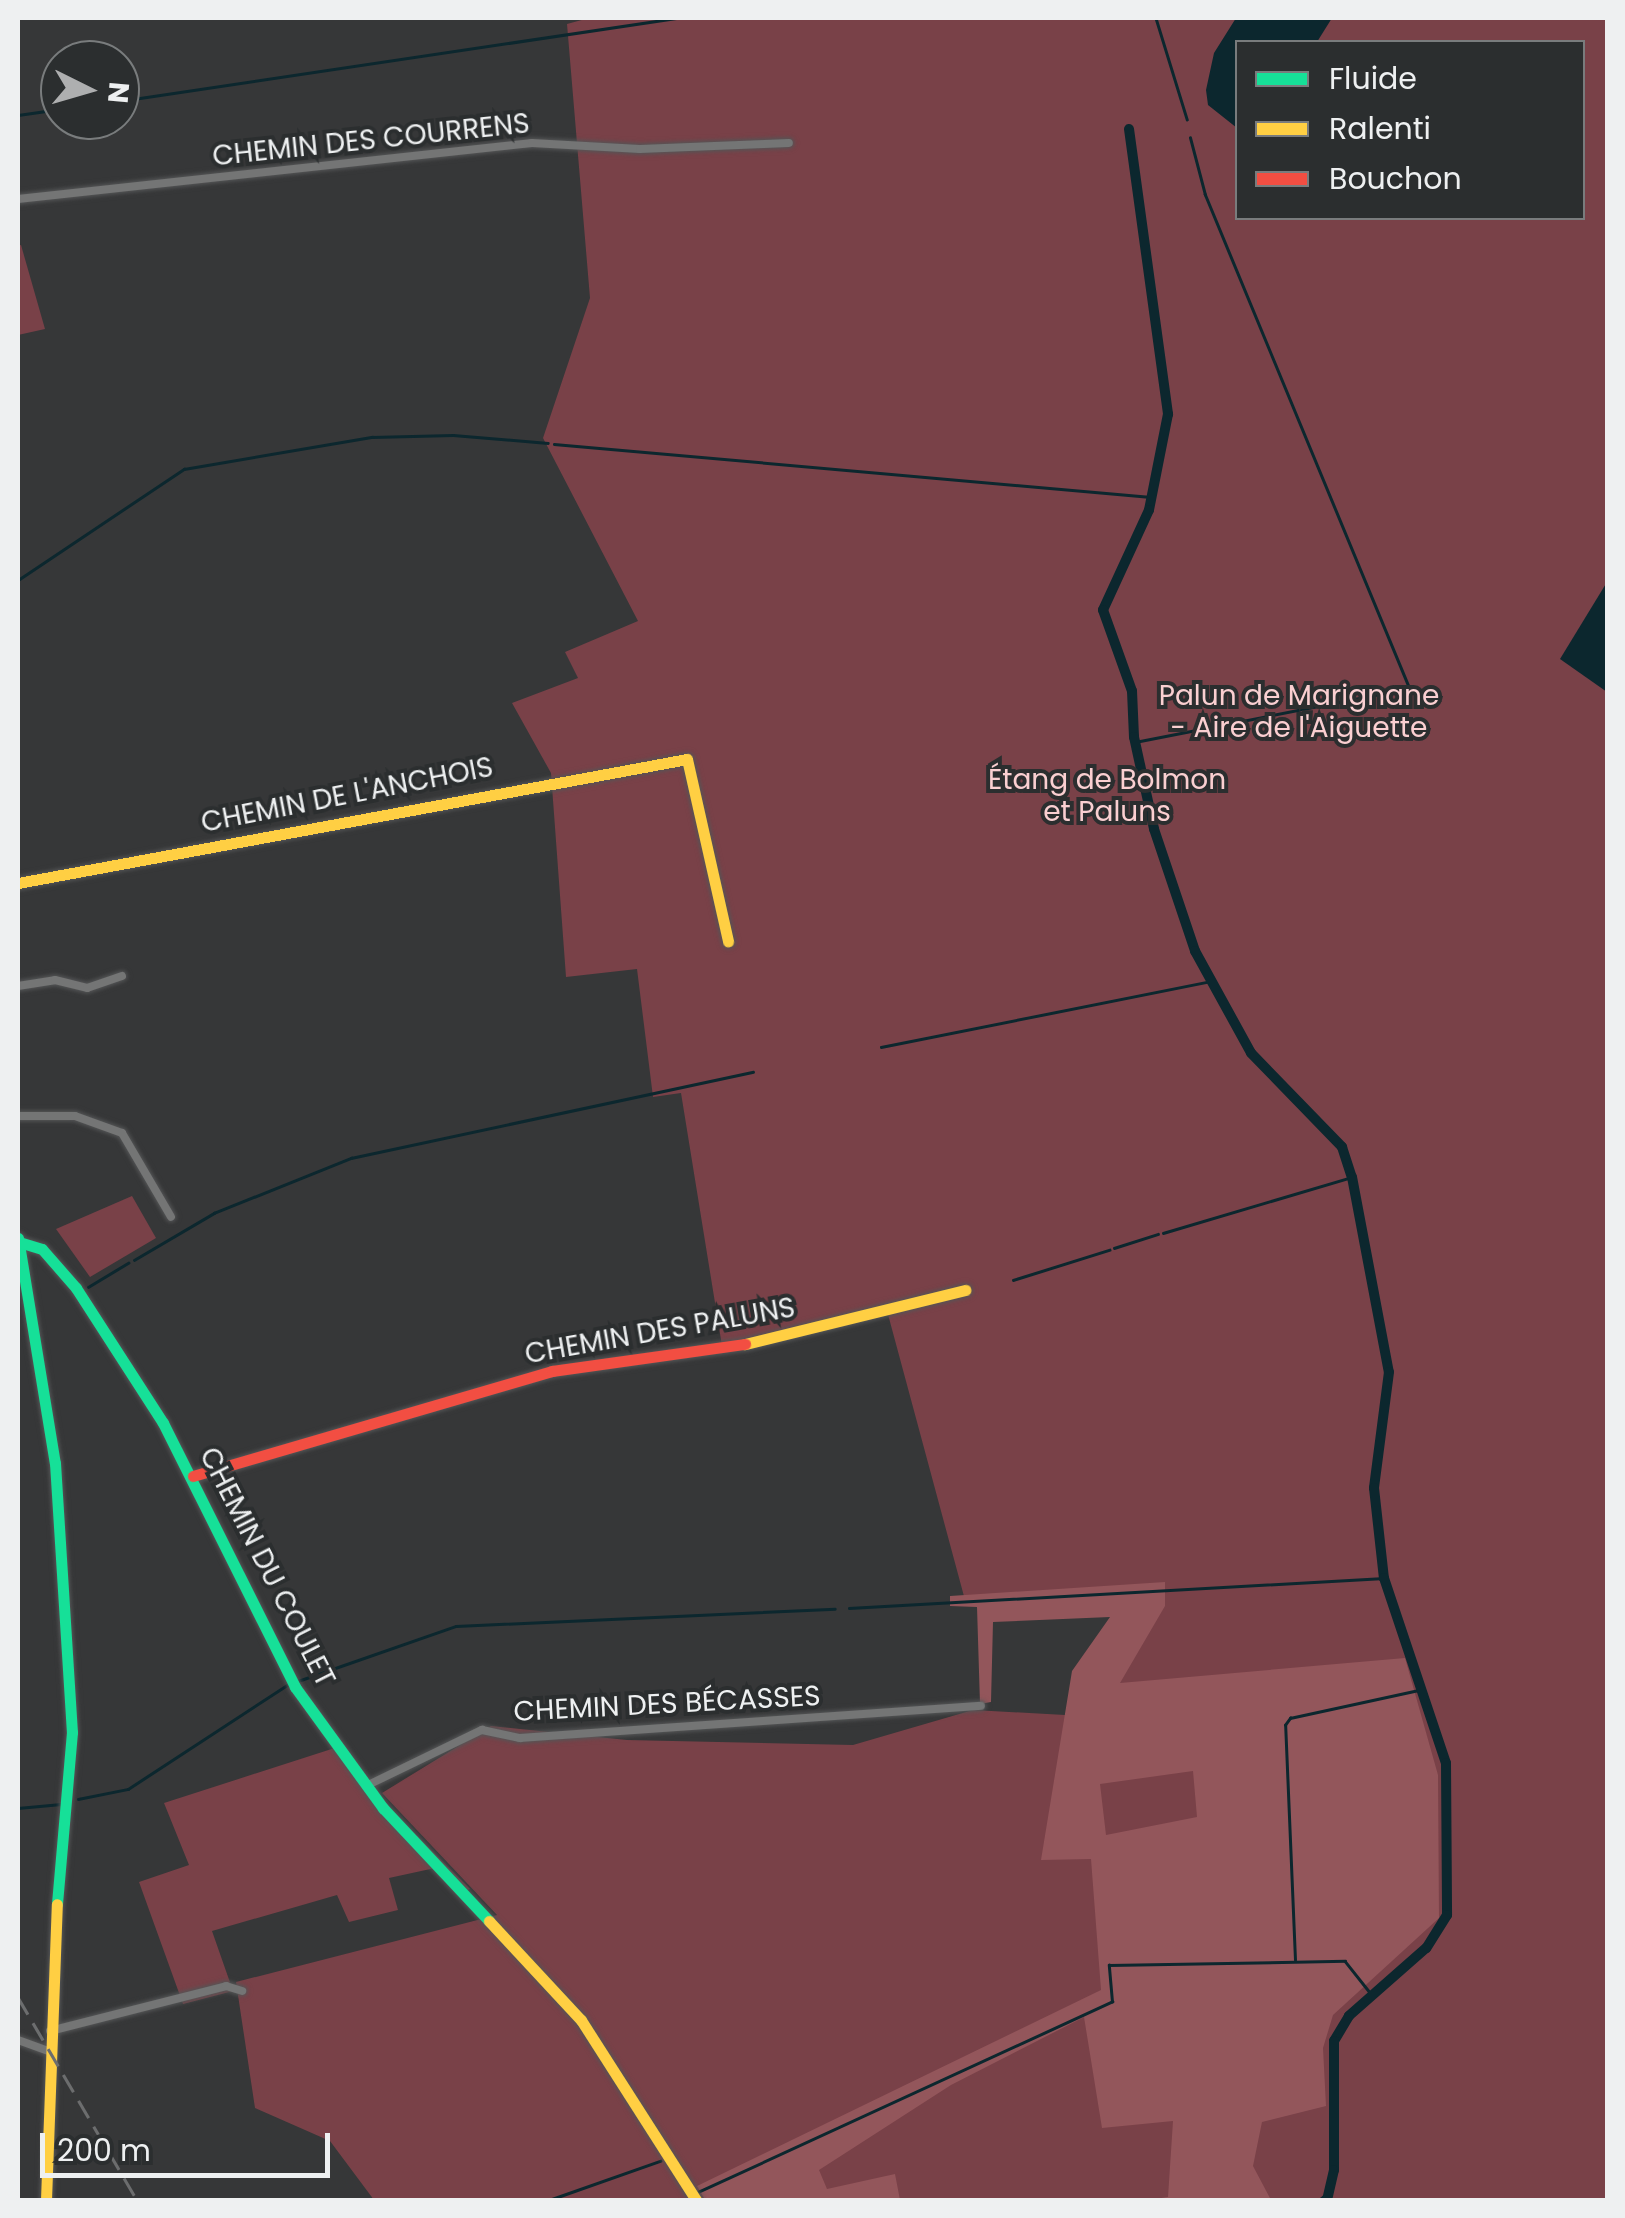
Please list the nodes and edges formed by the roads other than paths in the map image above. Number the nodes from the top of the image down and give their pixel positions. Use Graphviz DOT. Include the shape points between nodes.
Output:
graph roads {
  1 [pos="790,143"];
  2 [pos="18,199"];
  3 [pos="18,883"];
  4 [pos="728,941"];
  5 [pos="122,976"];
  6 [pos="18,986"];
  7 [pos="18,1116"];
  8 [pos="171,1217"];
  9 [pos="18,1240"];
  10 [pos="965,1290"];
  11 [pos="193,1476"];
  12 [pos="981,1706"];
  13 [pos="368,1785"];
  14 [pos="242,1990"];
  15 [pos="50,2031"];
  16 [pos="18,2040"];
  17 [pos="49,2050"];
  18 [pos="46,2200"];
  19 [pos="696,2200"];
  1 -- 2 [label="street, CHEMIN DES COURRENS" via="640,149 532,142"];
  3 -- 4 [label="street, CHEMIN DE L'ANCHOIS" via="687,760"];
  5 -- 6 [label="street" via="87,988 55,980"];
  7 -- 8 [label="street" via="75,1116 122,1133"];
  9 -- 11 [label="street, CHEMIN DU COULET" via="42,1249 76,1288"];
  9 -- 15 [label="street" via="55,1462 72,1732"];
  10 -- 11 [label="street, CHEMIN DES PALUNS" via="704,1354 552,1371"];
  11 -- 13 [label="street, CHEMIN DU COULET" via="288,1676"];
  12 -- 13 [label="street, CHEMIN DES BÉCASSES" via="520,1738 482,1730"];
  13 -- 19 [label="street, CHEMIN DU COULET" via="577,2015"];
  14 -- 15 [label="street" via="226,1986"];
  15 -- 17 [label="street"];
  16 -- 17 [label="street"];
  17 -- 18 [label="street"];
}
